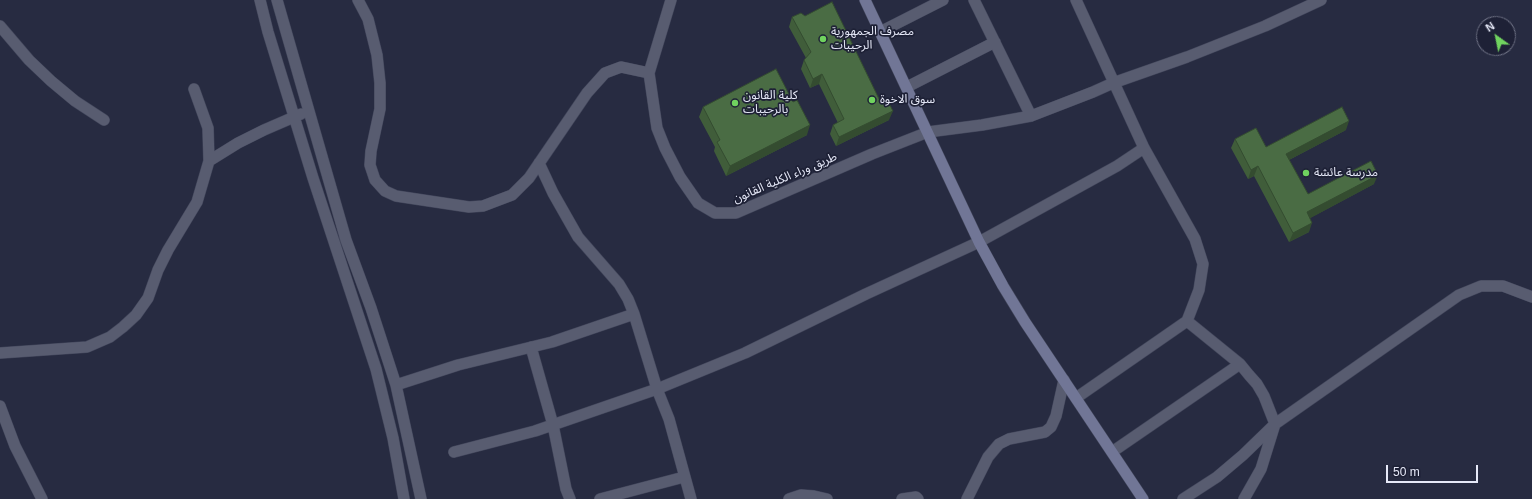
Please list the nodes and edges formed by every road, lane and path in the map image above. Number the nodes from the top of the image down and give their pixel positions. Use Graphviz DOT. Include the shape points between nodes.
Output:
graph roads {
  1 [pos="260,0"];
  2 [pos="277,0"];
  3 [pos="358,0"];
  4 [pos="671,0"];
  5 [pos="865,0"];
  6 [pos="943,0"];
  7 [pos="974,0"];
  8 [pos="1076,0"];
  9 [pos="1321,0"];
  10 [pos="0,26"];
  11 [pos="880,32"];
  12 [pos="995,42"];
  13 [pos="649,74"];
  14 [pos="1113,83"];
  15 [pos="907,87"];
  16 [pos="194,89"];
  17 [pos="309,112"];
  18 [pos="1030,116"];
  19 [pos="294,117"];
  20 [pos="104,120"];
  21 [pos="928,132"];
  22 [pos="1144,148"];
  23 [pos="210,161"];
  24 [pos="539,163"];
  25 [pos="346,240"];
  26 [pos="980,242"];
  27 [pos="335,244"];
  28 [pos="1532,297"];
  29 [pos="634,314"];
  30 [pos="1186,321"];
  31 [pos="531,347"];
  32 [pos="0,352"];
  33 [pos="1240,364"];
  34 [pos="1064,380"];
  35 [pos="396,386"];
  36 [pos="657,389"];
  37 [pos="1076,398"];
  38 [pos="0,406"];
  39 [pos="1276,424"];
  40 [pos="553,425"];
  41 [pos="454,452"];
  42 [pos="1112,452"];
  43 [pos="684,477"];
  44 [pos="42,499"];
  45 [pos="404,499"];
  46 [pos="421,499"];
  47 [pos="570,499"];
  48 [pos="600,499"];
  49 [pos="691,499"];
  50 [pos="789,499"];
  51 [pos="827,499"];
  52 [pos="902,499"];
  53 [pos="918,499"];
  54 [pos="967,499"];
  55 [pos="1143,499"];
  56 [pos="1183,499"];
  57 [pos="1244,499"];
  1 -- 19 [label="street"];
  2 -- 17 [label="street"];
  3 -- 24 [label="street" via="368,19 377,55 380,83 380,109 370,165 375,180 385,191 396,196 452,205 483,206 512,195 525,183"];
  4 -- 13 [label="street, طريق وراء الكلية القانون"];
  5 -- 11 [label="main road"];
  6 -- 11 [label="street"];
  7 -- 12 [label="street"];
  8 -- 14 [label="street"];
  9 -- 14 [label="street, طريق وراء الكلية القانون" via="1265,26"];
  10 -- 20 [label="street" via="29,60 52,81 75,101"];
  11 -- 15 [label="main road"];
  12 -- 15 [label="street"];
  12 -- 18 [label="street"];
  13 -- 21 [label="street, طريق وراء الكلية القانون" via="656,122 665,148 680,177 698,202 715,213 736,213"];
  13 -- 24 [label="street" via="621,67 605,73 587,93"];
  14 -- 18 [label="street, طريق وراء الكلية القانون"];
  14 -- 22 [label="street"];
  15 -- 21 [label="main road"];
  16 -- 23 [label="street" via="208,128"];
  17 -- 19 [label="street"];
  17 -- 25 [label="street"];
  18 -- 21 [label="street, طريق وراء الكلية القانون"];
  19 -- 23 [label="street" via="245,140"];
  19 -- 27 [label="street"];
  21 -- 26 [label="main road"];
  22 -- 26 [label="street" via="1117,166"];
  22 -- 30 [label="street" via="1195,240 1203,264 1199,290"];
  23 -- 32 [label="street" via="197,202 168,250 148,298 128,323 110,337 87,347"];
  24 -- 29 [label="street" via="578,237 619,284"];
  25 -- 27 [label="street"];
  25 -- 35 [label="street"];
  26 -- 34 [label="main road" via="1025,322"];
  26 -- 36 [label="street" via="745,353"];
  27 -- 45 [label="street" via="376,369 393,438"];
  28 -- 39 [label="street" via="1503,286 1481,286 1459,296"];
  29 -- 31 [label="street"];
  29 -- 36 [label="street"];
  30 -- 33 [label="street"];
  30 -- 37 [label="street"];
  31 -- 35 [label="street" via="458,365"];
  31 -- 40 [label="street"];
  33 -- 39 [label="street" via="1257,384"];
  33 -- 42 [label="street"];
  34 -- 37 [label="main road"];
  34 -- 54 [label="street" via="1051,427 1045,432 1008,439 1000,444 988,457"];
  35 -- 46 [label="street"];
  36 -- 40 [label="street"];
  36 -- 43 [label="street" via="669,419"];
  37 -- 42 [label="main road"];
  38 -- 44 [label="street" via="15,446"];
  39 -- 56 [label="street" via="1244,456"];
  39 -- 57 [label="street" via="1261,469"];
  40 -- 41 [label="street"];
  40 -- 47 [label="street"];
  42 -- 55 [label="main road"];
  43 -- 48 [label="street"];
  43 -- 49 [label="street"];
  50 -- 51 [label="street" via="801,496"];
  52 -- 53 [label="street"];
}
